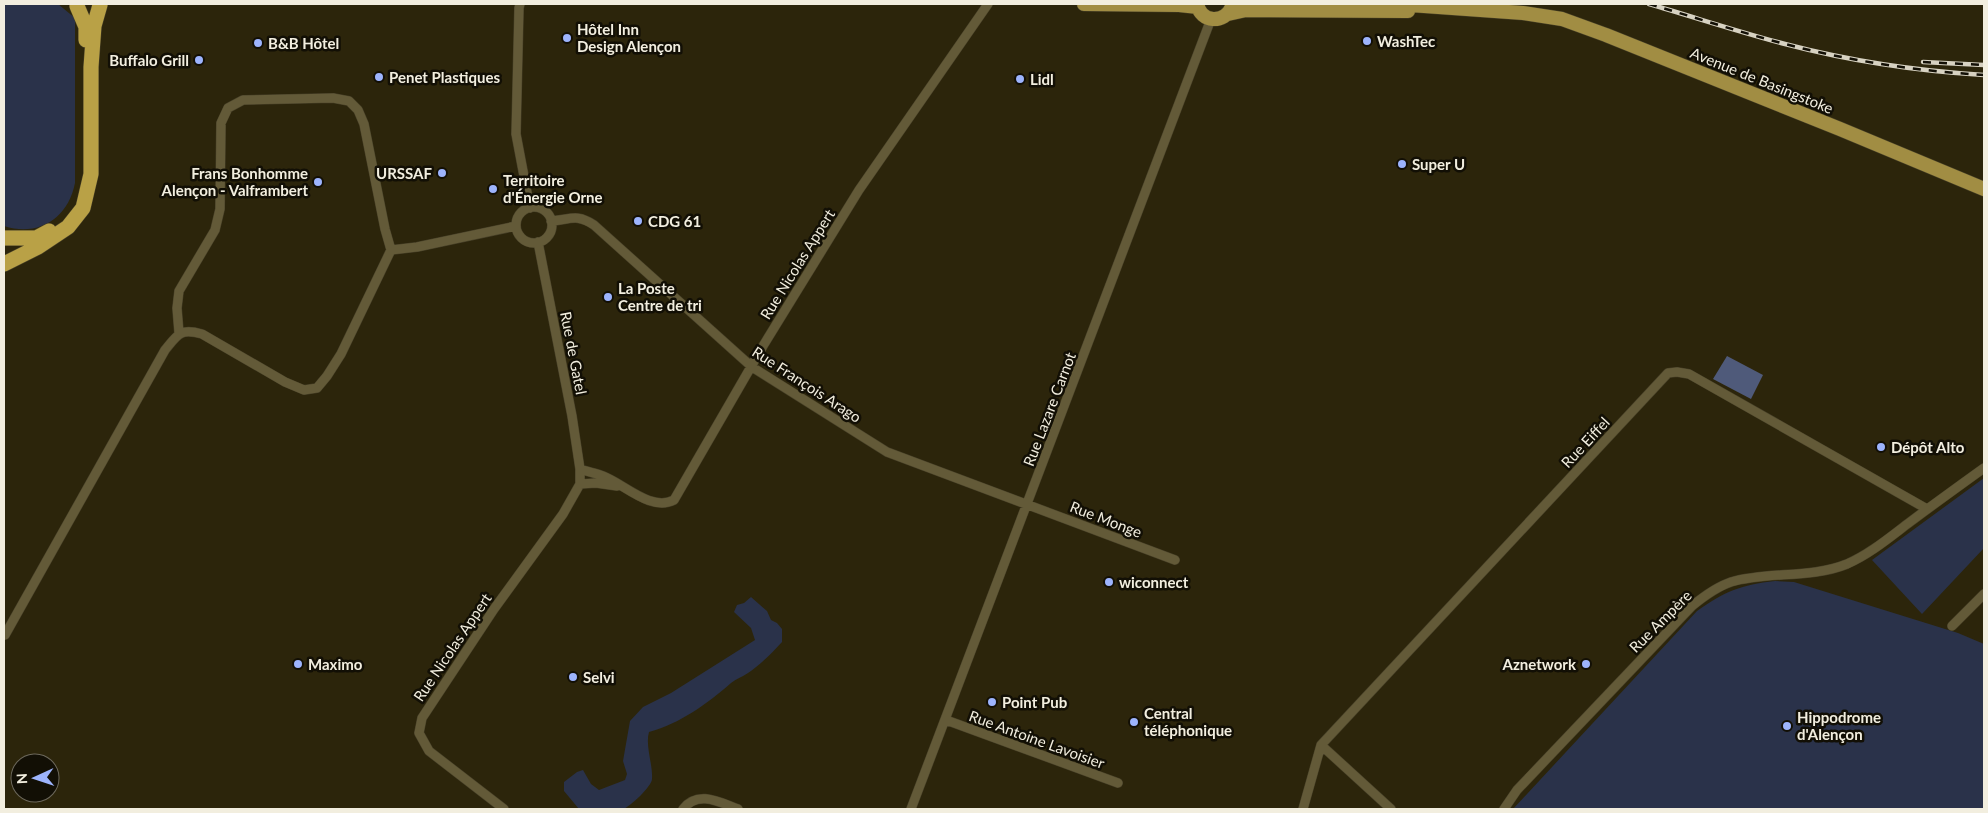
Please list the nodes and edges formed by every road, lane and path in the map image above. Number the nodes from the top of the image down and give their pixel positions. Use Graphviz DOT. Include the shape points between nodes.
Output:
graph roads {
  1 [pos="102,4"];
  2 [pos="988,4"];
  3 [pos="1084,4"];
  4 [pos="1396,4"];
  5 [pos="76,5"];
  6 [pos="519,5"];
  7 [pos="1197,6"];
  8 [pos="1230,9"];
  9 [pos="1523,13"];
  10 [pos="1211,19"];
  11 [pos="1984,189"];
  12 [pos="530,208"];
  13 [pos="551,221"];
  14 [pos="516,226"];
  15 [pos="4,238"];
  16 [pos="538,242"];
  17 [pos="391,250"];
  18 [pos="4,264"];
  19 [pos="178,333"];
  20 [pos="752,367"];
  21 [pos="1984,468"];
  22 [pos="580,469"];
  23 [pos="580,484"];
  24 [pos="622,487"];
  25 [pos="1027,504"];
  26 [pos="1927,509"];
  27 [pos="1175,560"];
  28 [pos="1984,594"];
  29 [pos="1952,626"];
  30 [pos="4,635"];
  31 [pos="946,720"];
  32 [pos="1321,745"];
  33 [pos="1118,783"];
  34 [pos="504,809"];
  35 [pos="683,809"];
  36 [pos="738,809"];
  37 [pos="912,809"];
  38 [pos="1303,809"];
  39 [pos="1391,809"];
  40 [pos="1504,809"];
  1 -- 5 [label="main road" via="93,8"];
  1 -- 18 [label="highway" via="94,26 91,174 83,208 68,227"];
  2 -- 20 [label="street, Rue Nicolas Appert" via="876,163"];
  3 -- 7 [label="main road"];
  4 -- 9 [label="main road, Avenue de Basingstoke"];
  5 -- 15 [label="highway" via="86,27 86,172 78,206 63,223 36,238"];
  6 -- 12 [label="street" via="516,134"];
  7 -- 10 [label="main road" via="1205,17"];
  8 -- 9 [label="main road, Avenue de Basingstoke"];
  8 -- 10 [label="main road, Avenue de Basingstoke" via="1220,19"];
  9 -- 11 [label="main road, Avenue de Basingstoke" via="1562,19 1606,35"];
  10 -- 25 [label="street, Rue Lazare Carnot"];
  12 -- 13 [label="street" via="545,211"];
  12 -- 14 [label="street" via="520,213"];
  13 -- 16 [label="street" via="548,236"];
  13 -- 20 [label="street, Rue François Arago" via="577,217 594,224"];
  14 -- 16 [label="street" via="522,238"];
  14 -- 17 [label="street"];
  16 -- 22 [label="street, Rue de Gatel"];
  17 -- 19 [label="street" via="341,354 317,388 304,390 285,382 202,334 190,330"];
  17 -- 19 [label="street" via="364,124 358,110 349,101 332,98 243,100 228,108 221,122 220,209 216,230 179,292"];
  19 -- 30 [label="street" via="165,350"];
  20 -- 24 [label="street, Rue Nicolas Appert" via="674,500 667,504 657,503"];
  20 -- 25 [label="street, Rue François Arago" via="887,452"];
  21 -- 26 [label="street, Rue Ampère"];
  22 -- 23 [label="street, Rue Nicolas Appert"];
  22 -- 24 [label="street, Rue Nicolas Appert" via="604,476"];
  23 -- 24 [label="street, Rue Nicolas Appert"];
  23 -- 34 [label="street, Rue Nicolas Appert" via="563,514 494,609 422,718 419,733 429,751"];
  25 -- 27 [label="street, Rue Monge"];
  25 -- 31 [label="street, Rue Lazare Carnot"];
  26 -- 32 [label="street, Rue Eiffel" via="1689,374 1668,373"];
  26 -- 40 [label="street, Rue Ampère" via="1847,564 1802,574 1759,576 1729,582 1706,594 1522,784"];
  28 -- 29 [label="street"];
  31 -- 33 [label="street, Rue Antoine Lavoisier"];
  31 -- 37 [label="street, Rue Lazare Carnot"];
  32 -- 38 [label="street"];
  32 -- 39 [label="street"];
  35 -- 36 [label="street" via="689,802 706,798"];
}
